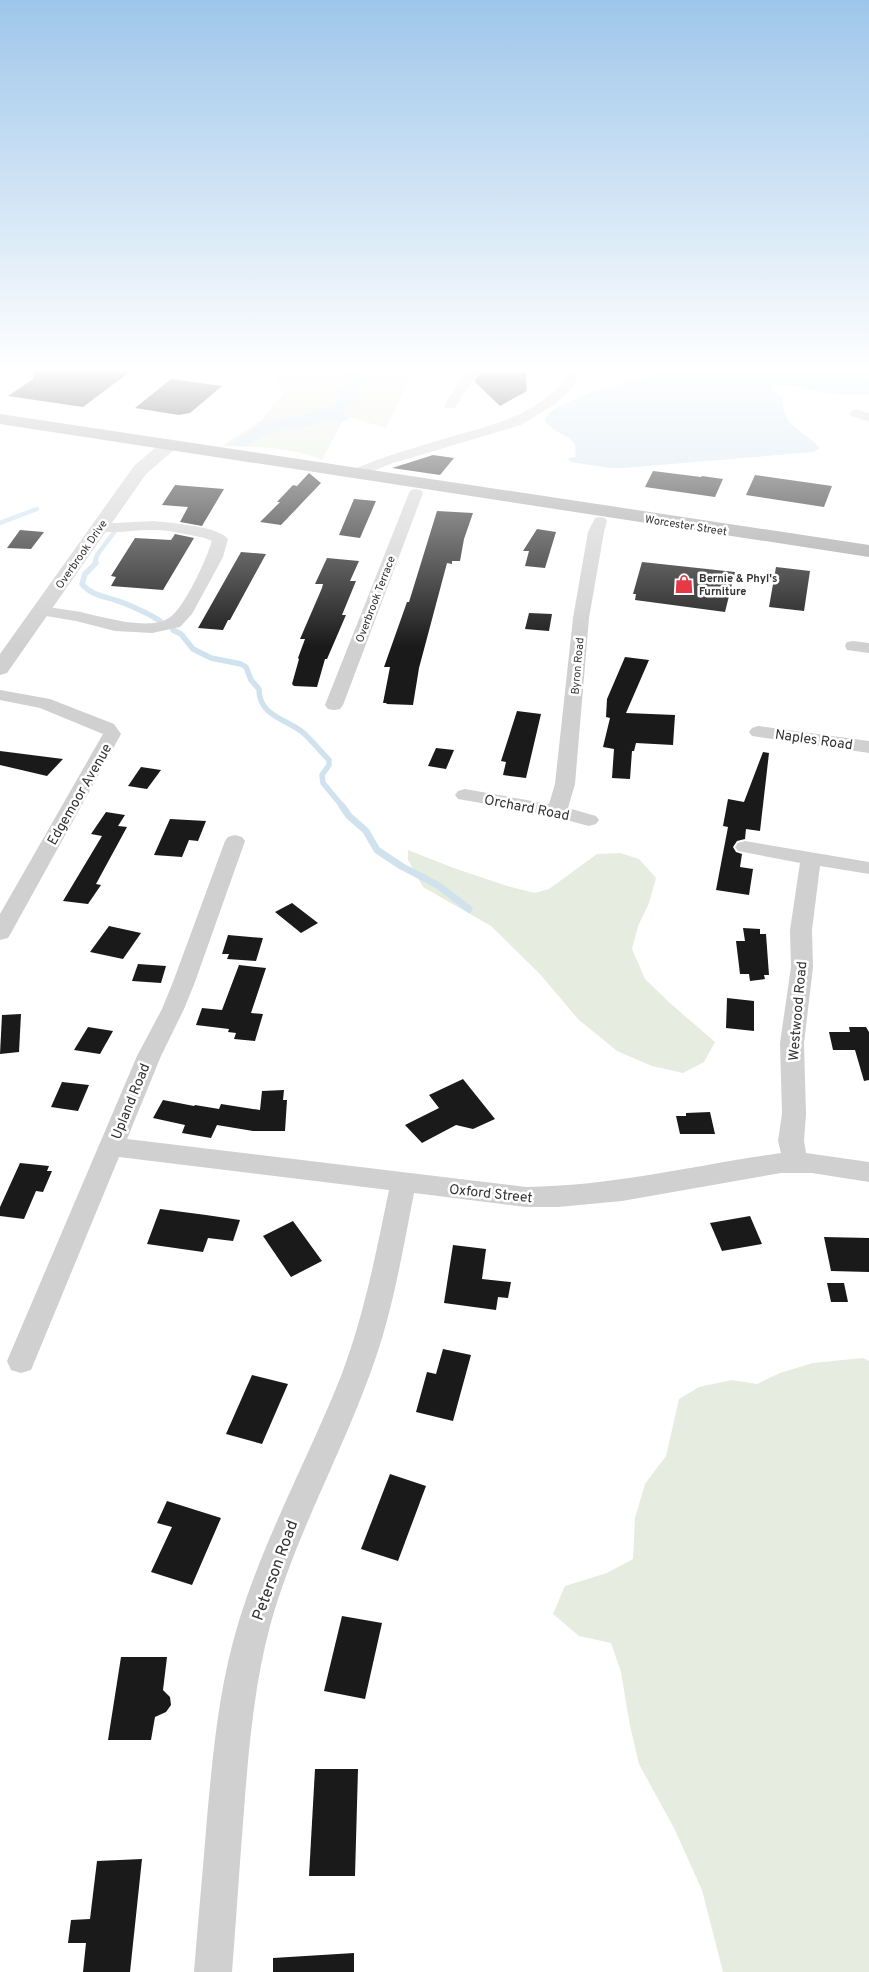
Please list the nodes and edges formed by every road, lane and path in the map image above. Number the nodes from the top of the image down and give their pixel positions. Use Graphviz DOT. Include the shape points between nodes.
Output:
graph roads {
  1 [pos="148,463"];
  2 [pos="240,463"];
  3 [pos="273,463"];
  4 [pos="381,463"];
  5 [pos="357,473"];
  6 [pos="416,493"];
  7 [pos="600,521"];
  8 [pos="100,527"];
  9 [pos="869,551"];
  10 [pos="869,562"];
  11 [pos="40,611"];
  12 [pos="0,668"];
  13 [pos="0,695"];
  14 [pos="334,705"];
  15 [pos="758,732"];
  16 [pos="869,747"];
  17 [pos="464,795"];
  18 [pos="558,811"];
  19 [pos="589,820"];
  20 [pos="235,841"];
  21 [pos="745,847"];
  22 [pos="811,860"];
  23 [pos="869,868"];
  24 [pos="0,933"];
  25 [pos="112,1147"];
  26 [pos="796,1163"];
  27 [pos="869,1172"];
  28 [pos="403,1183"];
  29 [pos="21,1360"];
  30 [pos="213,1972"];
  1 -- 8 [label="street, Overbrook Drive"];
  2 -- 6 [label="highway, Worcester Street"];
  3 -- 5 [label="highway, Worcester Street"];
  4 -- 5 [label="street"];
  5 -- 9 [label="highway, Worcester Street"];
  6 -- 7 [label="highway, Worcester Street"];
  6 -- 14 [label="street, Overbrook Terrace"];
  7 -- 10 [label="highway, Worcester Street"];
  7 -- 18 [label="street, Byron Road" via="581,618 565,784"];
  8 -- 11 [label="street, Overbrook Drive"];
  8 -- 11 [label="street" via="154,525 209,534 220,539 220,543 216,557 184,614 174,623 152,628 115,626"];
  11 -- 12 [label="street, Overbrook Drive"];
  13 -- 24 [label="street, Edgemoor Avenue" via="44,703 108,728 112,734"];
  15 -- 16 [label="street, Naples Road"];
  17 -- 18 [label="street, Orchard Road"];
  18 -- 19 [label="street, Orchard Road"];
  20 -- 25 [label="street, Upland Road" via="180,991"];
  21 -- 22 [label="street"];
  22 -- 23 [label="street"];
  22 -- 26 [label="street, Westwood Road" via="801,930 802,967 792,1043 794,1109 791,1141"];
  25 -- 28 [label="street, Oxford Street"];
  25 -- 29 [label="street, Upland Road"];
  26 -- 27 [label="street, Oxford Street"];
  26 -- 28 [label="street, Oxford Street" via="569,1197 526,1197"];
  28 -- 30 [label="street, Peterson Road" via="383,1284 356,1373 286,1533 253,1626 233,1729"];
}
